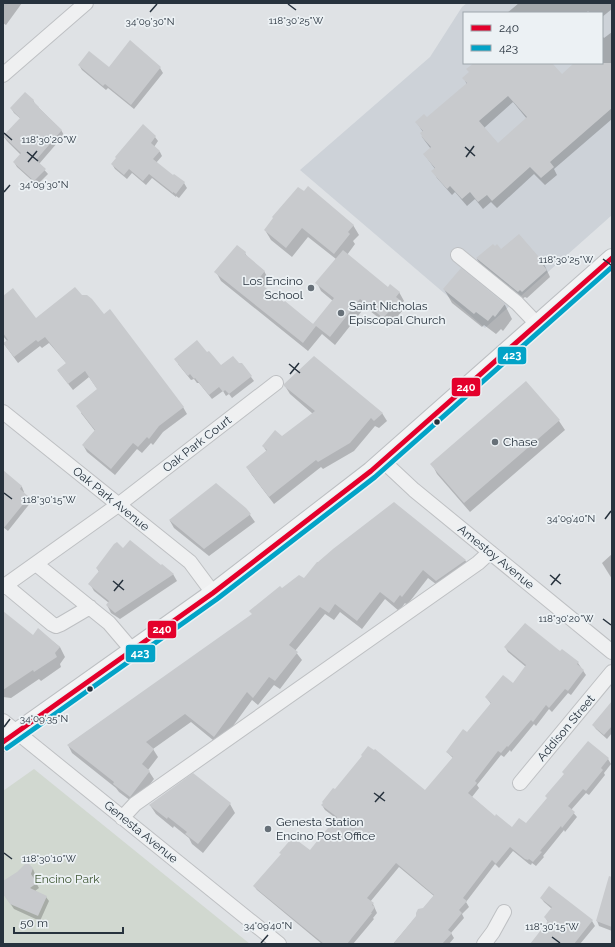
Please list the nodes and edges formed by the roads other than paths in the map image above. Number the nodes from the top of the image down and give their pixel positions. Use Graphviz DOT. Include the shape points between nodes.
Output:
graph roads {
  1 [pos="86,3"];
  2 [pos="3,75"];
  3 [pos="458,255"];
  4 [pos="612,258"];
  5 [pos="537,324"];
  6 [pos="276,383"];
  7 [pos="3,412"];
  8 [pos="383,460"];
  9 [pos="118,505"];
  10 [pos="490,552"];
  11 [pos="36,564"];
  12 [pos="4,586"];
  13 [pos="213,592"];
  14 [pos="90,607"];
  15 [pos="132,650"];
  16 [pos="612,652"];
  17 [pos="612,672"];
  18 [pos="3,720"];
  19 [pos="10,737"];
  20 [pos="520,783"];
  21 [pos="122,818"];
  22 [pos="504,912"];
  23 [pos="279,944"];
  24 [pos="484,944"];
  1 -- 2 [label="street"];
  3 -- 5 [label="street" via="517,303"];
  4 -- 5 [label="main road"];
  5 -- 8 [label="main road"];
  6 -- 9 [label="street, Oak Park Court"];
  7 -- 9 [label="street, Oak Park Avenue"];
  8 -- 10 [label="street, Amestoy Avenue" via="407,484"];
  8 -- 13 [label="main road"];
  9 -- 11 [label="street, Oak Park Court"];
  9 -- 13 [label="street, Oak Park Avenue" via="190,562"];
  10 -- 16 [label="street, Amestoy Avenue"];
  10 -- 21 [label="street" via="135,804"];
  11 -- 12 [label="street, Oak Park Court"];
  11 -- 14 [label="street"];
  12 -- 14 [label="street" via="56,626"];
  13 -- 15 [label="main road"];
  14 -- 15 [label="street" via="109,623"];
  15 -- 19 [label="main road"];
  17 -- 20 [label="street, Addison Street"];
  18 -- 19 [label="street, Genesta Avenue"];
  19 -- 21 [label="street, Genesta Avenue"];
  21 -- 23 [label="street, Genesta Avenue"];
  22 -- 24 [label="street"];
}
